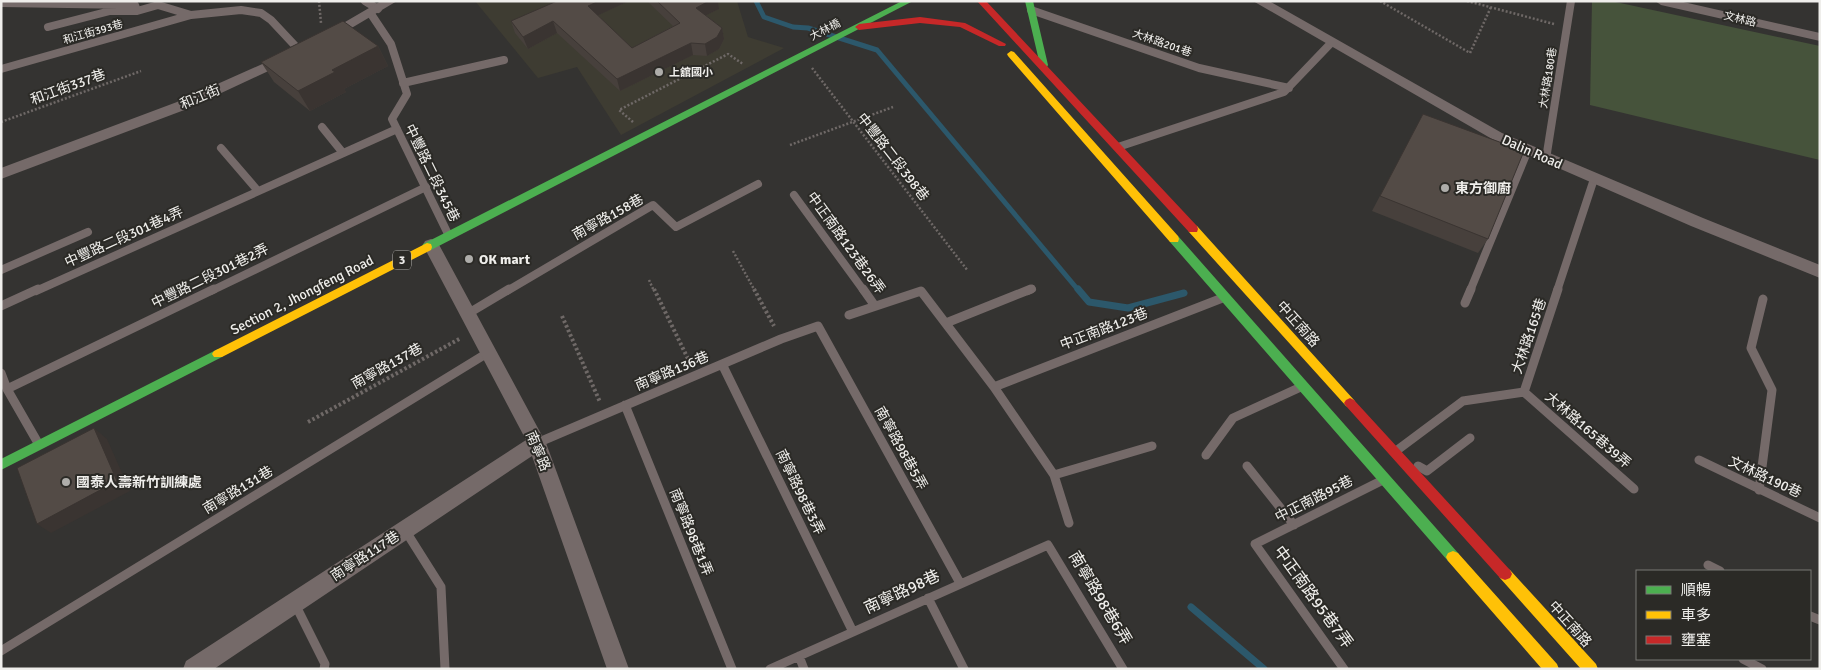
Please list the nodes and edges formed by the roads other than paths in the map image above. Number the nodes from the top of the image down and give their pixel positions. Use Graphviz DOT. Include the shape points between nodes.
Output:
graph roads {
  1 [pos="391,1"];
  2 [pos="909,1"];
  3 [pos="981,1"];
  4 [pos="1259,1"];
  5 [pos="1571,1"];
  6 [pos="1661,1"];
  7 [pos="1,3"];
  8 [pos="1030,6"];
  9 [pos="371,8"];
  10 [pos="137,11"];
  11 [pos="191,15"];
  12 [pos="982,23"];
  13 [pos="48,27"];
  14 [pos="859,27"];
  15 [pos="1820,37"];
  16 [pos="1331,43"];
  17 [pos="1002,44"];
  18 [pos="300,51"];
  19 [pos="803,56"];
  20 [pos="504,60"];
  21 [pos="1044,67"];
  22 [pos="1,69"];
  23 [pos="403,83"];
  24 [pos="1289,88"];
  25 [pos="322,128"];
  26 [pos="397,129"];
  27 [pos="1118,147"];
  28 [pos="221,148"];
  29 [pos="1528,150"];
  30 [pos="343,153"];
  31 [pos="1546,159"];
  32 [pos="1,174"];
  33 [pos="1594,179"];
  34 [pos="758,184"];
  35 [pos="426,187"];
  36 [pos="258,191"];
  37 [pos="794,195"];
  38 [pos="88,232"];
  39 [pos="449,236"];
  40 [pos="431,245"];
  41 [pos="1,270"];
  42 [pos="1820,272"];
  43 [pos="1032,290"];
  44 [pos="1225,297"];
  45 [pos="1763,299"];
  46 [pos="1465,303"];
  47 [pos="1,306"];
  48 [pos="875,306"];
  49 [pos="849,315"];
  50 [pos="473,321"];
  51 [pos="946,323"];
  52 [pos="818,326"];
  53 [pos="489,352"];
  54 [pos="722,364"];
  55 [pos="1,373"];
  56 [pos="994,386"];
  57 [pos="1303,386"];
  58 [pos="7,389"];
  59 [pos="1524,392"];
  60 [pos="625,405"];
  61 [pos="1470,438"];
  62 [pos="537,442"];
  63 [pos="39,446"];
  64 [pos="1152,446"];
  65 [pos="1206,455"];
  66 [pos="1699,460"];
  67 [pos="1,465"];
  68 [pos="1390,465"];
  69 [pos="1247,466"];
  70 [pos="1054,475"];
  71 [pos="1634,489"];
  72 [pos="1759,490"];
  73 [pos="1820,518"];
  74 [pos="1069,523"];
  75 [pos="1294,525"];
  76 [pos="405,530"];
  77 [pos="1255,544"];
  78 [pos="1048,545"];
  79 [pos="1708,566"];
  80 [pos="1718,570"];
  81 [pos="960,583"];
  82 [pos="928,598"];
  83 [pos="294,602"];
  84 [pos="853,632"];
  85 [pos="1,651"];
  86 [pos="798,656"];
  87 [pos="1746,660"];
  88 [pos="194,669"];
  89 [pos="324,669"];
  90 [pos="445,669"];
  91 [pos="618,669"];
  92 [pos="732,669"];
  93 [pos="770,669"];
  94 [pos="804,669"];
  95 [pos="964,669"];
  96 [pos="1123,669"];
  97 [pos="1344,669"];
  98 [pos="1552,669"];
  99 [pos="1590,669"];
  100 [pos="1762,669"];
  1 -- 9 [label="street, 和江街"];
  2 -- 14 [label="street, 3"];
  3 -- 21 [label="street, 中正南路"];
  4 -- 16 [label="street, Dalin Road"];
  5 -- 31 [label="lane, 大林路180巷"];
  6 -- 15 [label="street, 文林路"];
  7 -- 10 [label="lane" via="135,5"];
  8 -- 21 [label="street"];
  8 -- 24 [label="lane, 大林路201巷" via="1199,68"];
  9 -- 18 [label="street, 和江街"];
  9 -- 23 [label="lane, 中豐路二段345巷" via="391,44"];
  10 -- 11 [label="lane, 和江街393巷" via="158,5"];
  10 -- 13 [label="lane, 和江街393巷" via="110,11"];
  11 -- 18 [label="lane, 和江街393巷" via="241,10 261,13"];
  11 -- 22 [label="lane, 和江街393巷"];
  12 -- 17 [label="street, 中正南路"];
  14 -- 17 [label="street" via="920,20 962,25"];
  14 -- 19 [label="street, 大林橋 / 3"];
  16 -- 24 [label="lane"];
  16 -- 29 [label="street, Dalin Road" via="1452,112"];
  17 -- 44 [label="street, 中正南路"];
  18 -- 32 [label="street, 和江街" via="121,130"];
  19 -- 39 [label="street, Section 2, Jhongfeng Road / 3"];
  20 -- 23 [label="lane"];
  21 -- 27 [label="street, 中正南路"];
  23 -- 26 [label="lane, 中豐路二段345巷" via="407,94 392,120"];
  24 -- 27 [label="lane"];
  25 -- 30 [label="lane"];
  26 -- 30 [label="lane, 中豐路二段301巷4弄"];
  26 -- 35 [label="lane, 中豐路二段345巷"];
  27 -- 68 [label="street, 中正南路"];
  28 -- 36 [label="lane"];
  29 -- 31 [label="street, Dalin Road"];
  29 -- 46 [label="lane"];
  30 -- 36 [label="lane, 中豐路二段301巷4弄"];
  31 -- 33 [label="street, Dalin Road"];
  33 -- 42 [label="street, Dalin Road"];
  33 -- 59 [label="lane, 大林路165巷"];
  34 -- 50 [label="lane, 南寧路158巷" via="676,227 653,205"];
  35 -- 39 [label="lane, 中豐路二段345巷"];
  35 -- 58 [label="lane, 中豐路二段301巷2弄"];
  36 -- 47 [label="lane, 中豐路二段301巷4弄"];
  37 -- 48 [label="lane, 中正南路123巷26弄"];
  38 -- 41 [label="lane"];
  39 -- 40 [label="street, Section 2, Jhongfeng Road / 3"];
  40 -- 50 [label="street, 南寧路"];
  40 -- 63 [label="street, Section 2, Jhongfeng Road / 3"];
  43 -- 51 [label="lane"];
  44 -- 56 [label="lane, 中正南路123巷"];
  44 -- 57 [label="street, 中正南路"];
  45 -- 72 [label="lane" via="1751,348 1772,390"];
  48 -- 49 [label="lane"];
  48 -- 51 [label="lane" via="921,291"];
  50 -- 53 [label="street, 南寧路"];
  51 -- 56 [label="lane"];
  52 -- 54 [label="lane, 南寧路136巷"];
  52 -- 81 [label="lane, 南寧路98巷5弄"];
  53 -- 62 [label="street, 南寧路"];
  53 -- 85 [label="lane, 南寧路131巷"];
  54 -- 60 [label="lane, 南寧路136巷"];
  54 -- 84 [label="lane, 南寧路98巷3弄"];
  55 -- 58 [label="lane"];
  56 -- 70 [label="lane"];
  57 -- 65 [label="lane" via="1232,418"];
  57 -- 68 [label="street, 中正南路"];
  58 -- 63 [label="lane"];
  59 -- 68 [label="lane, 大林路165巷" via="1463,401"];
  59 -- 71 [label="lane, 大林路165巷39弄"];
  60 -- 62 [label="lane, 南寧路136巷"];
  60 -- 92 [label="lane, 南寧路98巷1弄"];
  61 -- 68 [label="lane" via="1427,471"];
  62 -- 76 [label="street, 南寧路117巷"];
  62 -- 91 [label="street, 南寧路"];
  63 -- 67 [label="street, Section 2, Jhongfeng Road / 3"];
  64 -- 70 [label="lane"];
  66 -- 72 [label="lane, 文林路190巷"];
  68 -- 75 [label="lane, 中正南路95巷"];
  68 -- 98 [label="street, 中正南路"];
  68 -- 99 [label="street, 中正南路"];
  69 -- 75 [label="lane"];
  70 -- 74 [label="lane"];
  72 -- 73 [label="lane, 文林路190巷"];
  75 -- 77 [label="lane, 中正南路95巷"];
  76 -- 83 [label="street, 南寧路117巷"];
  76 -- 90 [label="lane" via="441,587"];
  77 -- 97 [label="lane, 中正南路95巷7弄"];
  78 -- 81 [label="lane, 南寧路98巷"];
  78 -- 96 [label="lane, 南寧路98巷6弄"];
  79 -- 80 [label="lane"];
  81 -- 82 [label="lane, 南寧路98巷"];
  82 -- 84 [label="lane, 南寧路98巷"];
  82 -- 95 [label="lane"];
  83 -- 88 [label="street, 南寧路117巷"];
  83 -- 89 [label="lane"];
  84 -- 86 [label="lane, 南寧路98巷"];
  86 -- 93 [label="lane, 南寧路98巷"];
  86 -- 94 [label="lane"];
  87 -- 100 [label="lane"];
}
